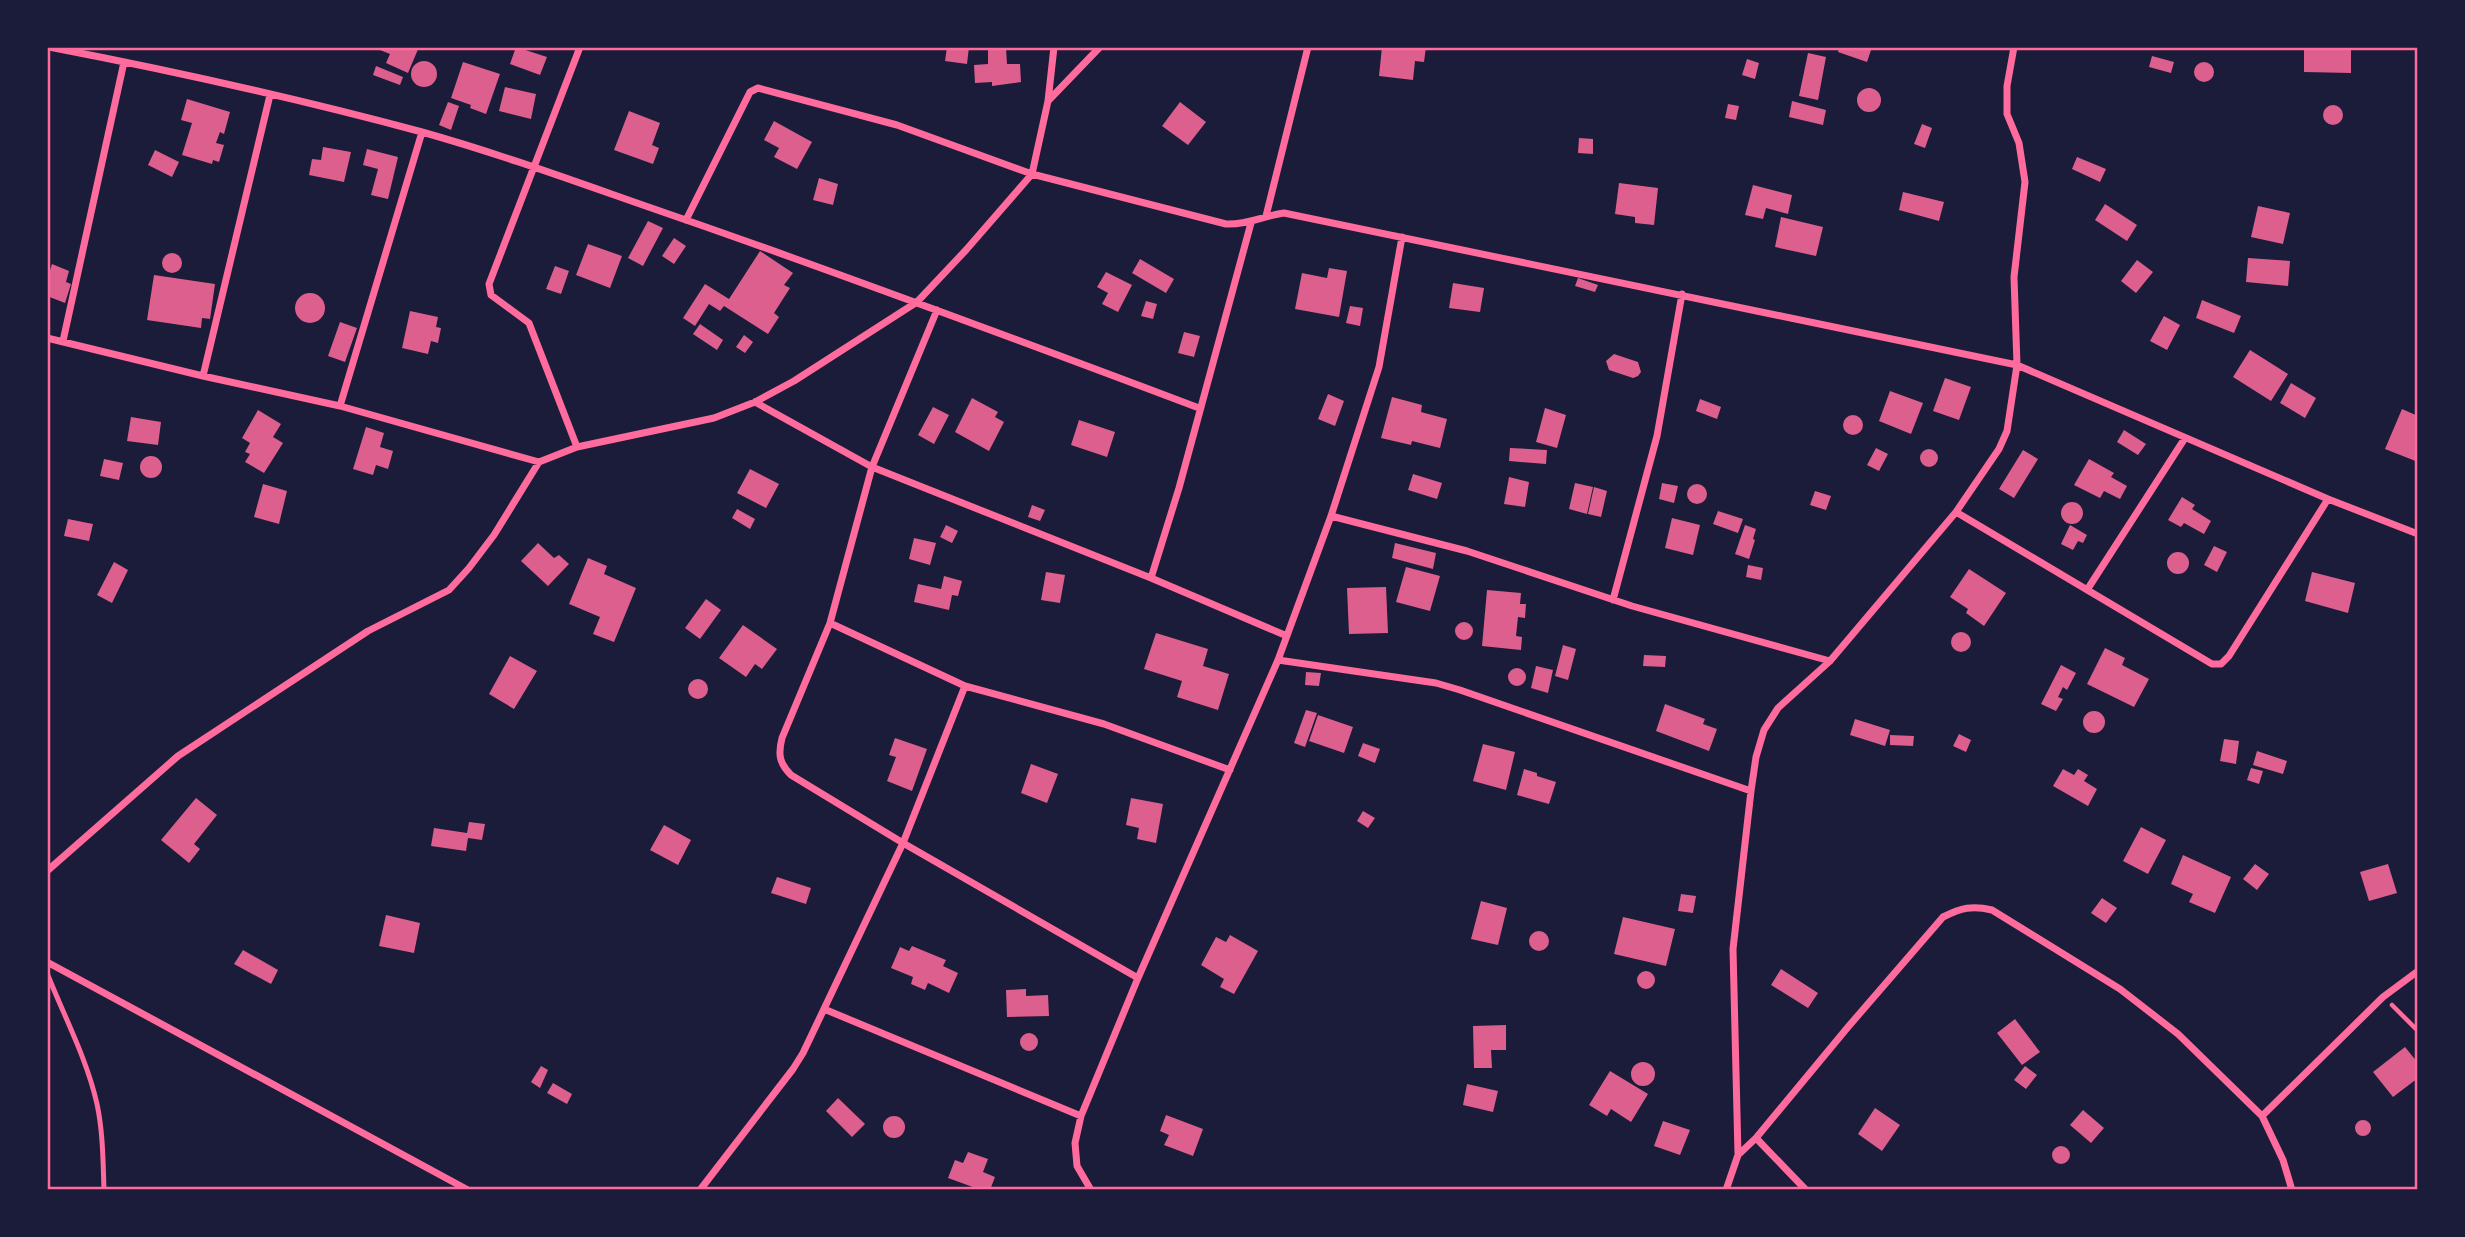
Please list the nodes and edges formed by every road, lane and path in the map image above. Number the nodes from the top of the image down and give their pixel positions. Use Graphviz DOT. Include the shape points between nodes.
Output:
graph roads {
  1 [pos="49,47"];
  2 [pos="580,47"];
  3 [pos="1054,47"];
  4 [pos="1100,47"];
  5 [pos="1308,47"];
  6 [pos="2014,47"];
  7 [pos="124,62"];
  8 [pos="270,95"];
  9 [pos="1048,101"];
  10 [pos="422,132"];
  11 [pos="533,166"];
  12 [pos="1032,174"];
  13 [pos="1266,216"];
  14 [pos="686,220"];
  15 [pos="1251,223"];
  16 [pos="1402,237"];
  17 [pos="1682,294"];
  18 [pos="917,302"];
  19 [pos="937,310"];
  20 [pos="47,338"];
  21 [pos="63,341"];
  22 [pos="2017,365"];
  23 [pos="203,376"];
  24 [pos="755,402"];
  25 [pos="340,406"];
  26 [pos="1199,408"];
  27 [pos="2185,438"];
  28 [pos="577,447"];
  29 [pos="539,462"];
  30 [pos="872,467"];
  31 [pos="2328,499"];
  32 [pos="1956,512"];
  33 [pos="1331,516"];
  34 [pos="2418,534"];
  35 [pos="1151,578"];
  36 [pos="2087,590"];
  37 [pos="1613,600"];
  38 [pos="830,623"];
  39 [pos="1287,636"];
  40 [pos="1278,660"];
  41 [pos="1830,661"];
  42 [pos="965,686"];
  43 [pos="1230,770"];
  44 [pos="1751,791"];
  45 [pos="903,843"];
  46 [pos="47,871"];
  47 [pos="47,962"];
  48 [pos="2418,971"];
  49 [pos="47,973"];
  50 [pos="1138,978"];
  51 [pos="2384,998"];
  52 [pos="824,1009"];
  53 [pos="2418,1031"];
  54 [pos="1081,1116"];
  55 [pos="2262,1116"];
  56 [pos="1756,1138"];
  57 [pos="1738,1155"];
  58 [pos="104,1190"];
  59 [pos="468,1190"];
  60 [pos="700,1190"];
  61 [pos="1091,1190"];
  62 [pos="1726,1190"];
  63 [pos="1806,1190"];
  64 [pos="2292,1190"];
  1 -- 7 [label="street"];
  2 -- 11 [label="street"];
  3 -- 9 [label="street"];
  4 -- 9 [label="street"];
  5 -- 13 [label="street"];
  6 -- 22 [label="street" via="2007,114 2019,142 2025,182 2014,277"];
  7 -- 8 [label="street"];
  7 -- 21 [label="street"];
  8 -- 10 [label="street"];
  8 -- 23 [label="street"];
  9 -- 12 [label="street"];
  10 -- 11 [label="street"];
  10 -- 25 [label="street"];
  11 -- 14 [label="street"];
  11 -- 28 [label="street" via="489,290 528,323"];
  12 -- 14 [label="street" via="897,125 758,88 750,92"];
  12 -- 15 [label="street" via="1226,224"];
  12 -- 18 [label="street"];
  13 -- 15 [label="street"];
  13 -- 16 [label="street" via="1284,213"];
  14 -- 18 [label="street"];
  15 -- 26 [label="street"];
  16 -- 17 [label="street"];
  16 -- 33 [label="street" via="1379,367"];
  17 -- 22 [label="street"];
  17 -- 37 [label="street" via="1657,436"];
  18 -- 19 [label="street"];
  18 -- 24 [label="street"];
  19 -- 26 [label="street"];
  19 -- 30 [label="street"];
  20 -- 21 [label="street"];
  21 -- 23 [label="street"];
  22 -- 27 [label="street"];
  22 -- 32 [label="street" via="2007,432"];
  23 -- 25 [label="street"];
  24 -- 28 [label="street" via="714,418"];
  24 -- 30 [label="street"];
  25 -- 29 [label="street"];
  26 -- 35 [label="street"];
  27 -- 31 [label="street"];
  27 -- 36 [label="street"];
  28 -- 29 [label="street"];
  29 -- 46 [label="street" via="494,535 449,590 368,631 178,756"];
  30 -- 35 [label="street"];
  30 -- 38 [label="street"];
  31 -- 34 [label="street"];
  31 -- 36 [label="street" via="2221,664 2212,664"];
  32 -- 36 [label="street"];
  32 -- 41 [label="street"];
  33 -- 37 [label="street" via="1467,551"];
  33 -- 39 [label="street"];
  35 -- 39 [label="street"];
  37 -- 41 [label="street"];
  38 -- 42 [label="street"];
  38 -- 45 [label="street" via="782,738 778,752 782,766"];
  39 -- 40 [label="street"];
  40 -- 43 [label="street"];
  40 -- 44 [label="street" via="1436,683"];
  41 -- 44 [label="street" via="1778,708 1764,730"];
  42 -- 43 [label="street" via="1104,724"];
  42 -- 45 [label="street"];
  43 -- 50 [label="street"];
  44 -- 57 [label="street" via="1732,949"];
  45 -- 50 [label="street"];
  45 -- 52 [label="street"];
  47 -- 59 [label="street"];
  48 -- 51 [label="street"];
  49 -- 58 [label="lane" via="97,1105"];
  50 -- 54 [label="street"];
  51 -- 53 [label="path"];
  51 -- 55 [label="street"];
  52 -- 54 [label="street"];
  52 -- 60 [label="street" via="793,1069"];
  54 -- 61 [label="street" via="1075,1143 1077,1166"];
  55 -- 56 [label="street" via="2179,1034 2120,989 1992,910 1976,906 1943,917"];
  55 -- 64 [label="street"];
  56 -- 57 [label="street"];
  56 -- 63 [label="street"];
  57 -- 62 [label="street"];
}
